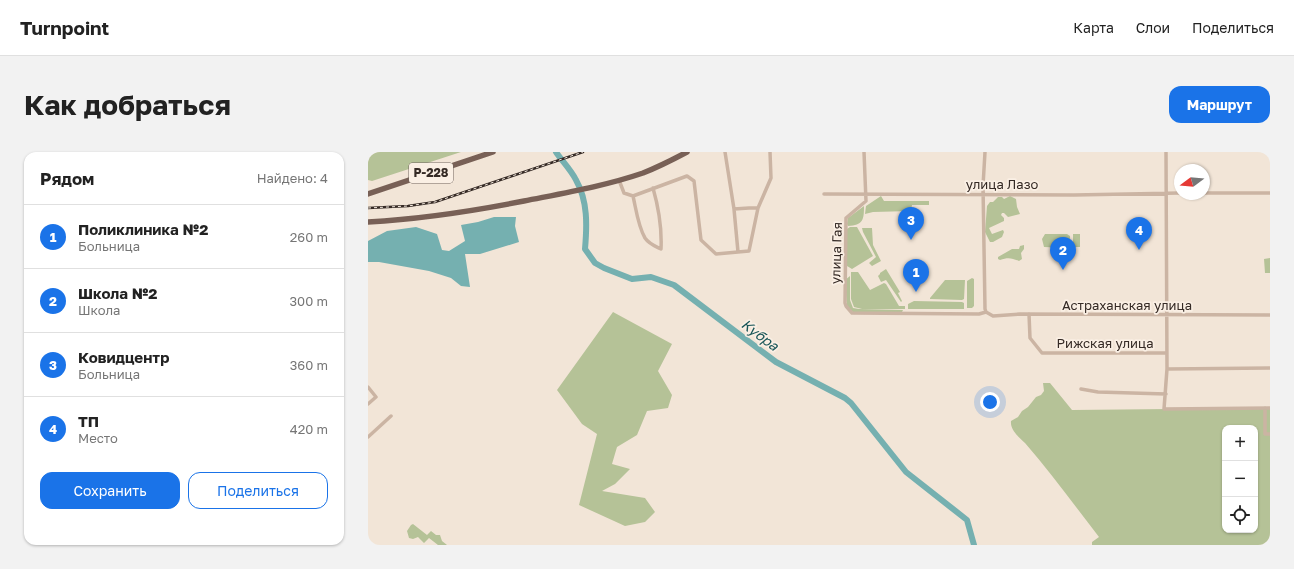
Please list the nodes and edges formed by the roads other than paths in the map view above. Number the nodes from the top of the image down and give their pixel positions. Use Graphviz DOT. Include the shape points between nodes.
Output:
graph roads {
  1 [pos="493,152"];
  2 [pos="687,152"];
  3 [pos="724,152"];
  4 [pos="770,152"];
  5 [pos="864,152"];
  6 [pos="985,152"];
  7 [pos="1166,152"];
  8 [pos="619,180"];
  9 [pos="654,188"];
  10 [pos="1174,193"];
  11 [pos="1210,193"];
  12 [pos="1270,193"];
  13 [pos="368,194"];
  14 [pos="824,194"];
  15 [pos="866,194"];
  16 [pos="984,194"];
  17 [pos="1166,194"];
  18 [pos="633,196"];
  19 [pos="758,208"];
  20 [pos="734,209"];
  21 [pos="368,222"];
  22 [pos="738,252"];
  23 [pos="986,312"];
  24 [pos="852,313"];
  25 [pos="1030,314"];
  26 [pos="1168,314"];
  27 [pos="1270,315"];
  28 [pos="1167,353"];
  29 [pos="1270,368"];
  30 [pos="1167,369"];
  31 [pos="368,387"];
  32 [pos="1081,389"];
  33 [pos="1166,394"];
  34 [pos="368,404"];
  35 [pos="1265,408"];
  36 [pos="1270,408"];
  37 [pos="391,416"];
  38 [pos="1270,434"];
  39 [pos="368,437"];
  1 -- 13 [label="main road, Р-228"];
  2 -- 8 [label="main road"];
  3 -- 20 [label="street"];
  4 -- 19 [label="street" via="772,178"];
  5 -- 15 [label="street"];
  6 -- 16 [label="street"];
  7 -- 17 [label="street"];
  8 -- 18 [label="street" via="624,193"];
  8 -- 21 [label="main road" via="464,212"];
  9 -- 18 [label="street"];
  9 -- 18 [label="street" via="660,215 661,249 646,239"];
  9 -- 22 [label="street" via="687,176 694,181 701,240 716,254"];
  10 -- 17 [label="street, улица Лазо"];
  11 -- 12 [label="street"];
  14 -- 15 [label="street, улица Лазо"];
  15 -- 16 [label="street, улица Лазо"];
  15 -- 24 [label="street, улица Гая" via="866,201 846,218 845,303"];
  16 -- 17 [label="street, улица Лазо"];
  16 -- 23 [label="street"];
  17 -- 26 [label="street"];
  19 -- 20 [label="street"];
  19 -- 22 [label="street" via="749,251"];
  20 -- 22 [label="street"];
  23 -- 24 [label="street, Астраханская улица"];
  23 -- 25 [label="street, Астраханская улица" via="993,316"];
  25 -- 26 [label="street, Астраханская улица"];
  25 -- 28 [label="street, Рижская улица" via="1030,338 1038,350 1044,353"];
  26 -- 27 [label="street, Астраханская улица"];
  26 -- 28 [label="street"];
  28 -- 30 [label="street"];
  29 -- 30 [label="street"];
  30 -- 33 [label="street"];
  31 -- 34 [label="street" via="376,397"];
  32 -- 33 [label="street"];
  33 -- 35 [label="street" via="1164,409"];
  35 -- 36 [label="street"];
  35 -- 38 [label="street" via="1265,434"];
  37 -- 39 [label="street"];
}
